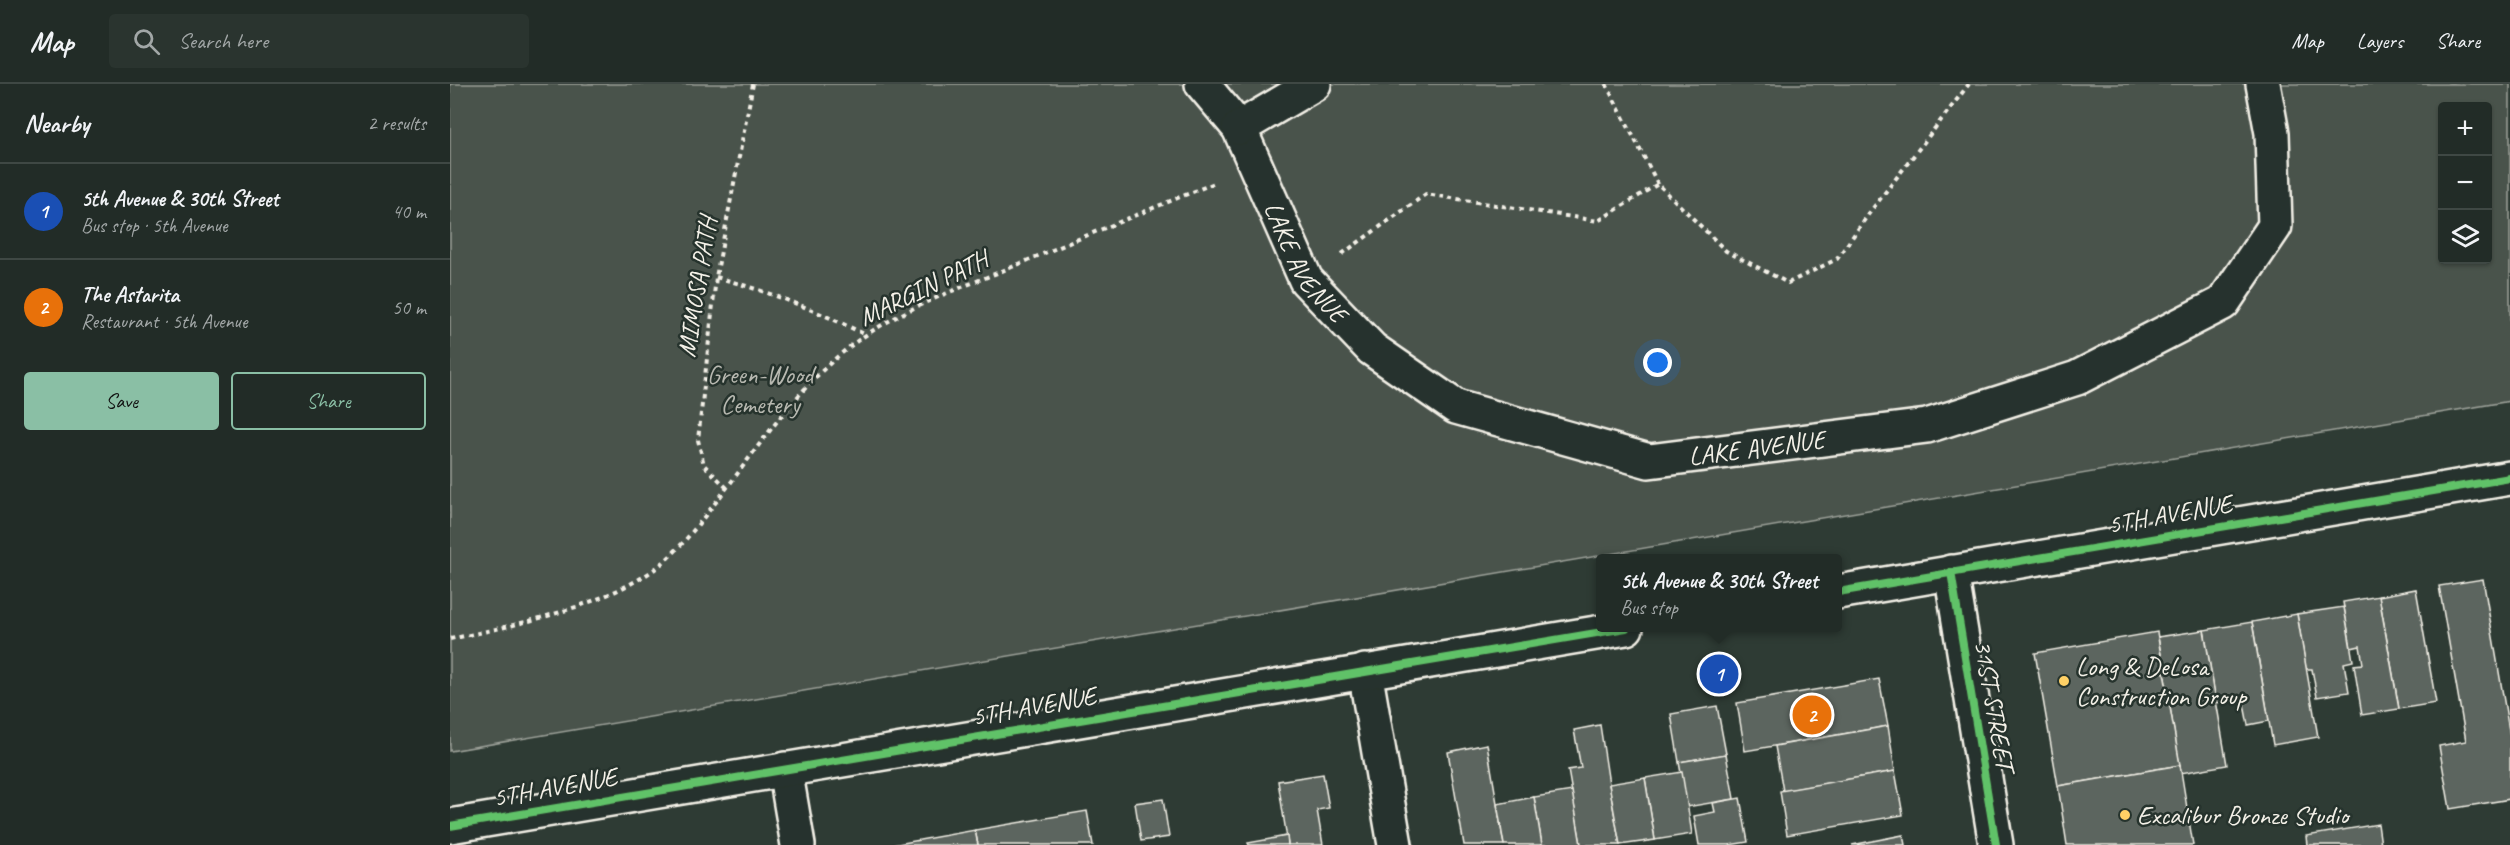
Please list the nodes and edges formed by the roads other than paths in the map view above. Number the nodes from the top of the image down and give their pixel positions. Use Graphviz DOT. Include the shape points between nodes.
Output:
graph roads {
  1 [pos="1202,84"];
  2 [pos="1314,84"];
  3 [pos="2263,84"];
  4 [pos="1239,128"];
  5 [pos="2510,478"];
  6 [pos="1951,572"];
  7 [pos="1842,591"];
  8 [pos="1596,632"];
  9 [pos="1365,671"];
  10 [pos="785,769"];
  11 [pos="450,826"];
  12 [pos="798,845"];
  13 [pos="1395,845"];
  14 [pos="1996,845"];
  1 -- 4 [label="street, LAKE AVENUE"];
  2 -- 4 [label="street"];
  3 -- 4 [label="street, LAKE AVENUE" via="2272,133 2275,226 2223,303 2077,378 1927,426 1649,460 1456,407 1372,349 1306,280"];
  5 -- 6 [label="street, 5TH AVENUE"];
  6 -- 7 [label="street, 5TH AVENUE"];
  6 -- 14 [label="street, 31ST STREET"];
  8 -- 9 [label="street, 5TH AVENUE"];
  9 -- 10 [label="street, 5TH AVENUE"];
  9 -- 13 [label="street"];
  10 -- 11 [label="street, 5TH AVENUE"];
  10 -- 12 [label="street"];
}
